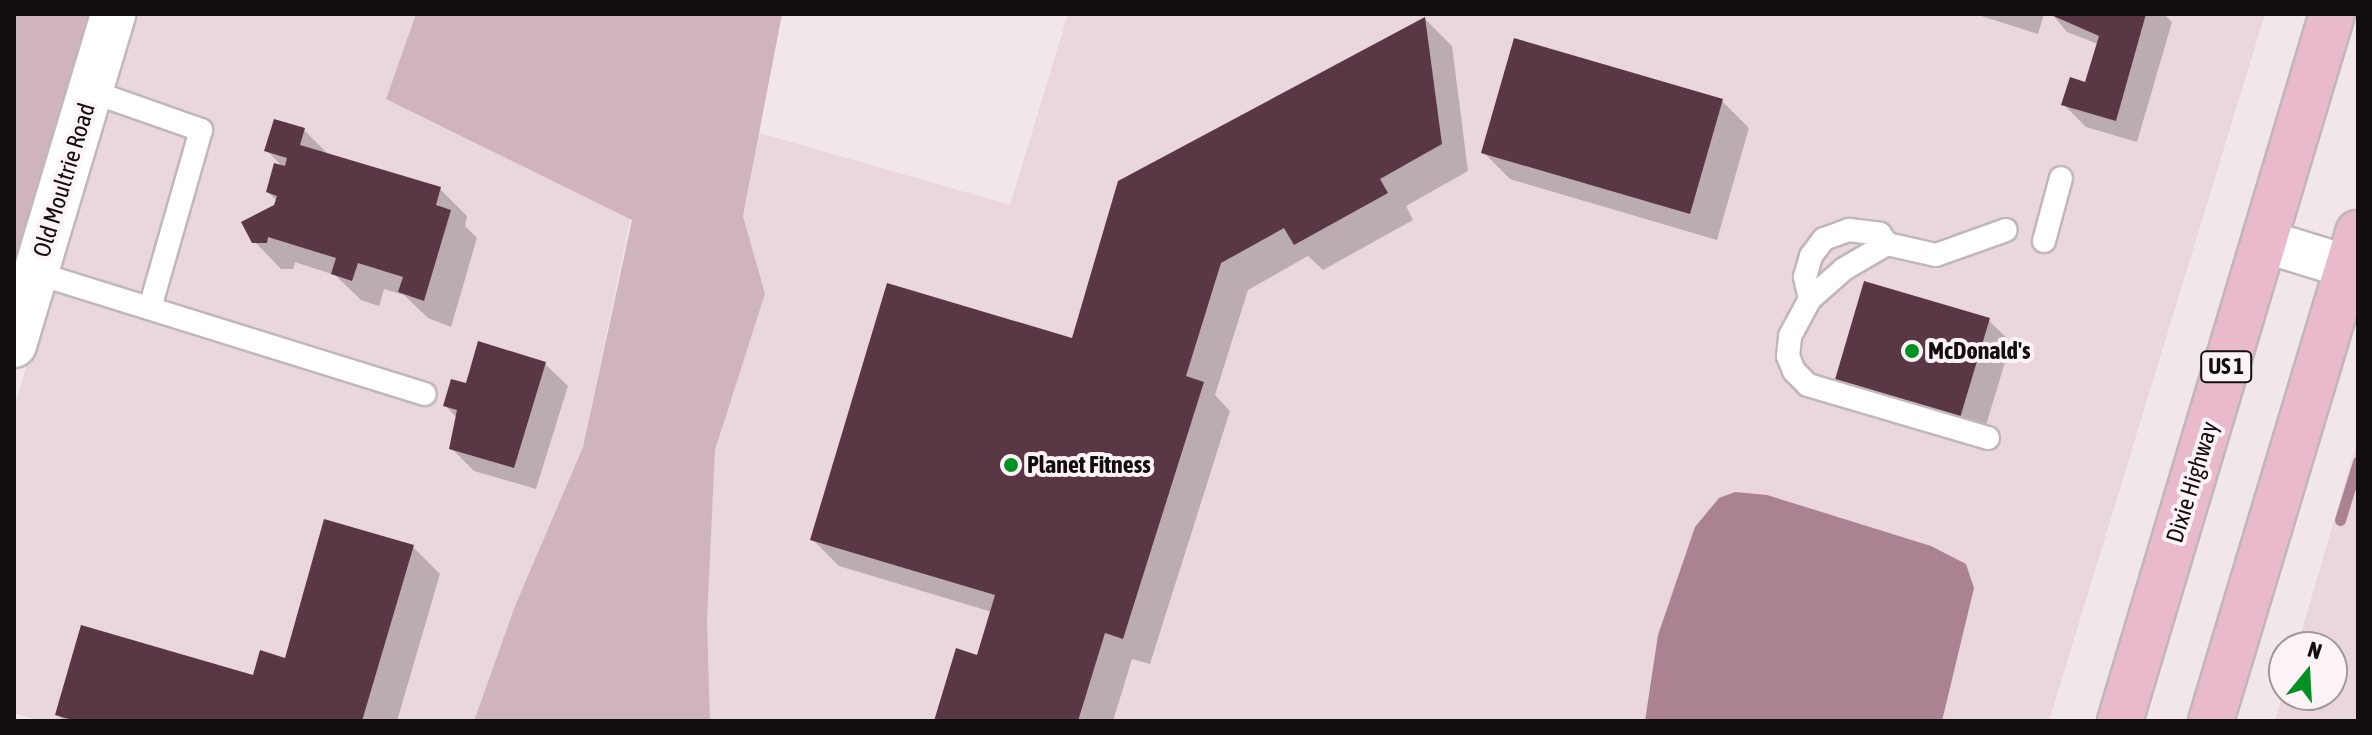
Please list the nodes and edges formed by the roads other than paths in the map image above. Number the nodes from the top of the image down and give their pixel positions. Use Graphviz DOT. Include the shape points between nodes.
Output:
graph roads {
  1 [pos="113,14"];
  2 [pos="2332,14"];
  3 [pos="90,91"];
  4 [pos="2061,178"];
  5 [pos="2006,230"];
  6 [pos="2044,241"];
  7 [pos="2264,241"];
  8 [pos="1887,244"];
  9 [pos="2353,250"];
  10 [pos="36,273"];
  11 [pos="1810,299"];
  12 [pos="150,308"];
  13 [pos="14,345"];
  14 [pos="425,394"];
  15 [pos="1988,438"];
  16 [pos="2120,721"];
  17 [pos="2211,721"];
  1 -- 3 [label="main road, Old Moultrie Road"];
  2 -- 7 [label="main road, Dixie Highway / US 1"];
  3 -- 10 [label="main road, Old Moultrie Road"];
  3 -- 12 [label="lane" via="201,130"];
  4 -- 6 [label="lane"];
  5 -- 8 [label="lane" via="1936,255"];
  7 -- 9 [label="street"];
  7 -- 16 [label="main road, Dixie Highway / US 1"];
  8 -- 11 [label="lane" via="1844,269"];
  8 -- 11 [label="lane" via="1880,234 1849,230 1824,239 1805,277"];
  9 -- 17 [label="main road"];
  10 -- 12 [label="lane"];
  10 -- 13 [label="main road, Old Moultrie Road"];
  11 -- 15 [label="lane" via="1790,336 1788,356 1808,385"];
  12 -- 14 [label="lane"];
}
